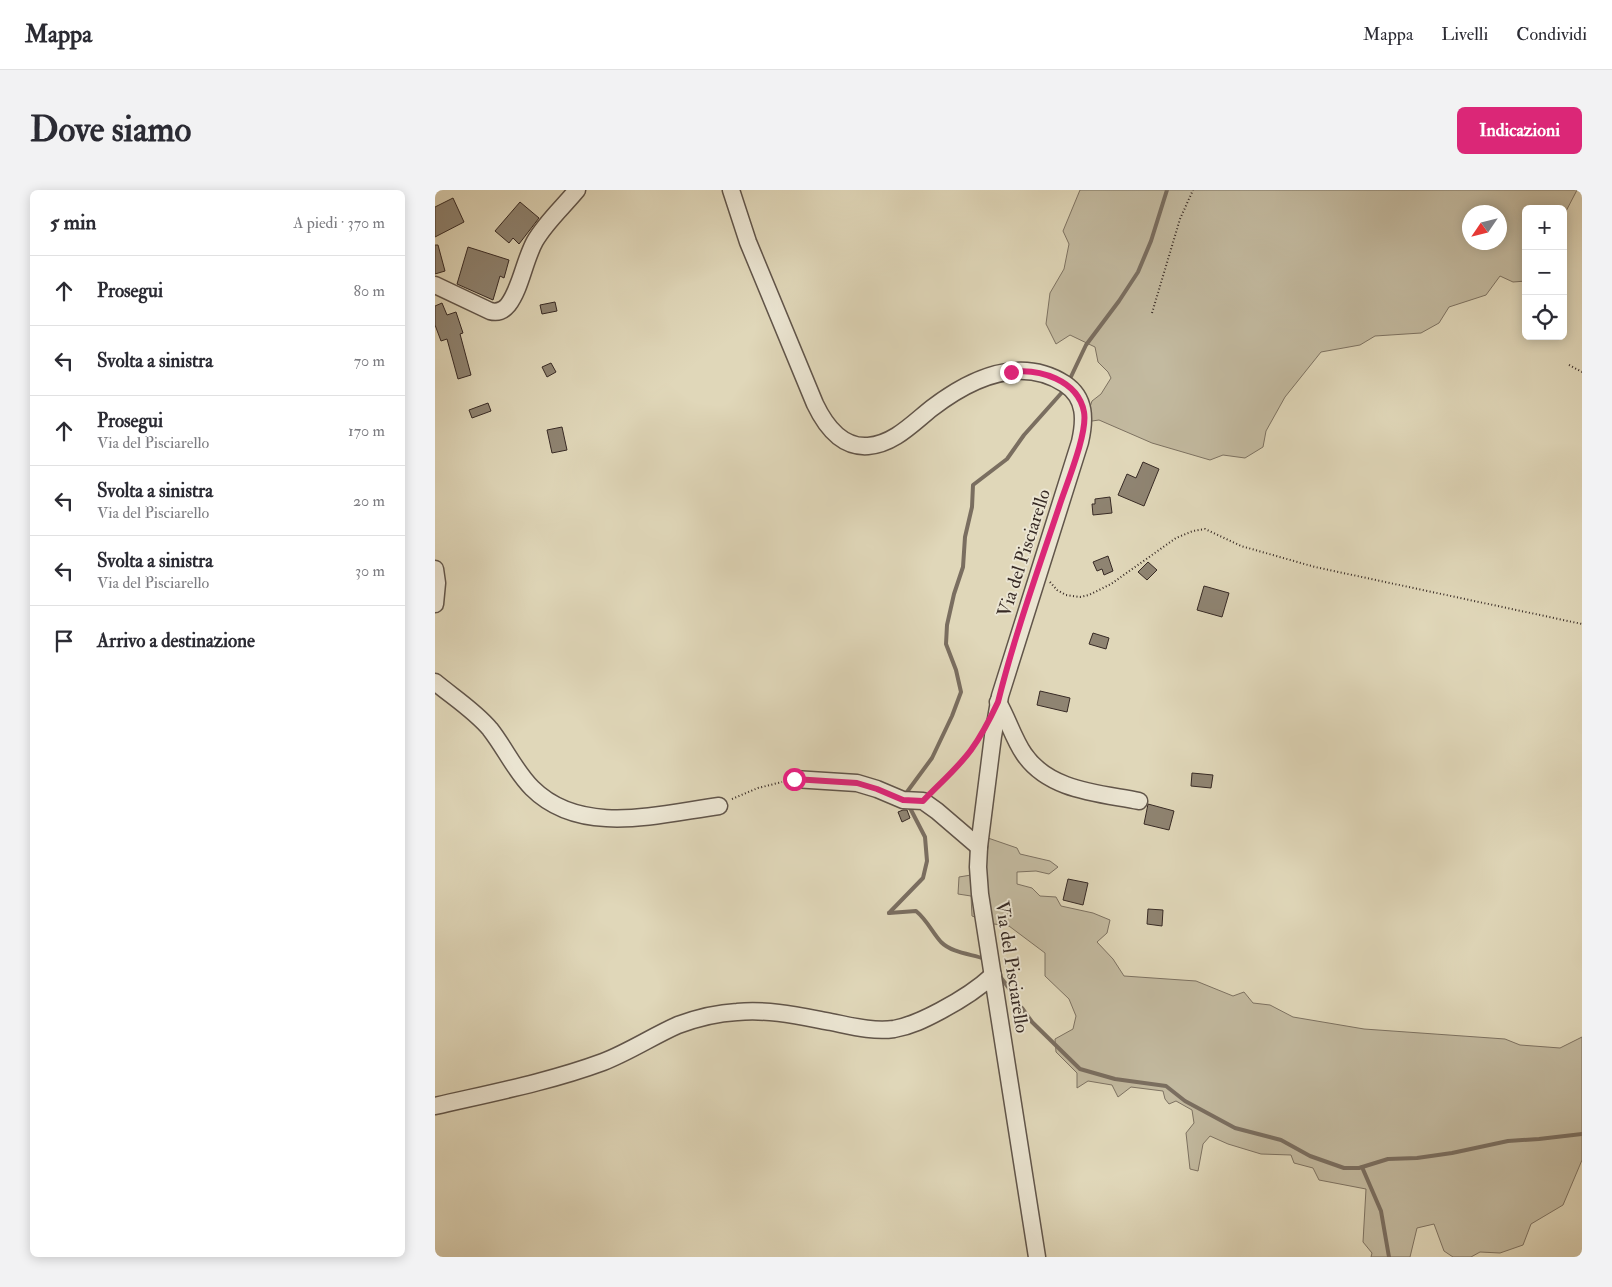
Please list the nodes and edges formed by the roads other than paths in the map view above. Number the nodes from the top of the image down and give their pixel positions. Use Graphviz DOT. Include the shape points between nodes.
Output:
graph roads {
  1 [pos="577,190"];
  2 [pos="731,190"];
  3 [pos="435,285"];
  4 [pos="435,569"];
  5 [pos="435,604"];
  6 [pos="435,682"];
  7 [pos="998,702"];
  8 [pos="794,779"];
  9 [pos="1139,801"];
  10 [pos="719,806"];
  11 [pos="979,847"];
  12 [pos="993,976"];
  13 [pos="435,1106"];
  14 [pos="1037,1257"];
  1 -- 3 [label="street" via="535,241 515,291 503,309 490,311"];
  2 -- 7 [label="street, Via del Pisciarello" via="745,234 817,409 841,439 863,446 885,441 901,433 951,395 992,375 1030,371 1046,375 1065,384 1083,407 1084,424 1072,469"];
  4 -- 5 [label="street"];
  6 -- 10 [label="street" via="487,726 534,790 567,811 613,819"];
  7 -- 9 [label="street" via="1021,750 1044,774 1074,788"];
  7 -- 11 [label="street, Via del Pisciarello"];
  8 -- 11 [label="street" via="857,783 903,800 923,801"];
  11 -- 12 [label="street, Via del Pisciarello" via="979,887"];
  12 -- 13 [label="street" via="957,1002 901,1028 866,1029 770,1011 720,1014 680,1025 595,1064 515,1088"];
  12 -- 14 [label="street, Via del Pisciarello"];
}
